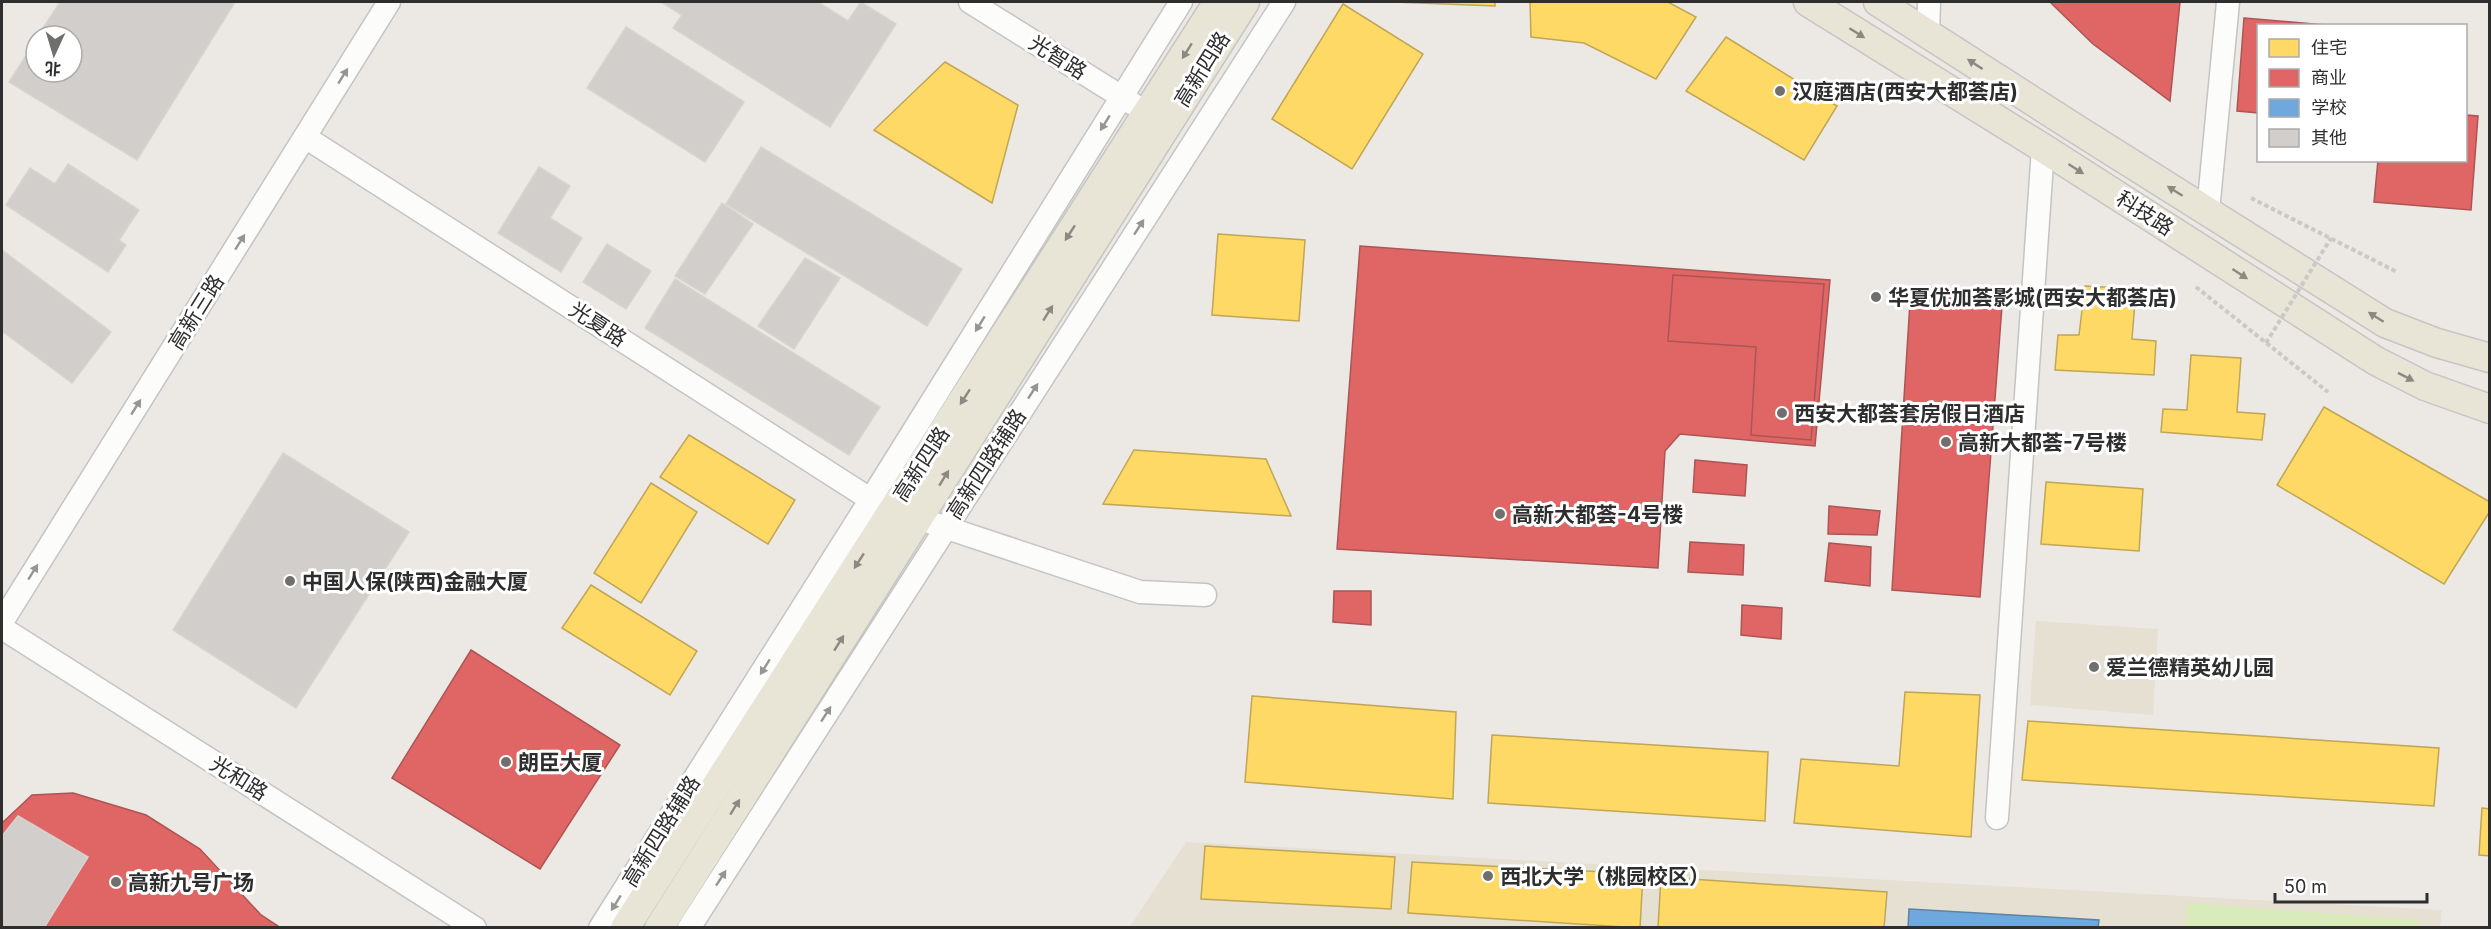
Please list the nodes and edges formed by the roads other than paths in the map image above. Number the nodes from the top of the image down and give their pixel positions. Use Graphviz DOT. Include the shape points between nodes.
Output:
graph roads {
  1 [pos="389,2"];
  2 [pos="970,2"];
  3 [pos="1180,2"];
  4 [pos="1218,2"];
  5 [pos="1245,2"];
  6 [pos="1284,2"];
  7 [pos="1808,2"];
  8 [pos="1878,2"];
  9 [pos="1929,2"];
  10 [pos="2228,2"];
  11 [pos="1928,34"];
  12 [pos="1121,97"];
  13 [pos="1147,113"];
  14 [pos="305,137"];
  15 [pos="2043,148"];
  16 [pos="2208,211"];
  17 [pos="2490,358"];
  18 [pos="2490,409"];
  19 [pos="881,506"];
  20 [pos="918,518"];
  21 [pos="945,527"];
  22 [pos="1204,595"];
  23 [pos="2,622"];
  24 [pos="2,628"];
  25 [pos="1997,818"];
  26 [pos="476,927"];
  27 [pos="600,927"];
  28 [pos="625,927"];
  29 [pos="659,927"];
  30 [pos="690,927"];
  14 -- 1 [label="street, 高新三路, one-way"];
  2 -- 12 [label="street, 光智路"];
  3 -- 12 [label="street, 高新四路辅路"];
  4 -- 13 [label="main road, 高新四路, one-way"];
  20 -- 5 [label="main road, 高新四路, one-way"];
  21 -- 6 [label="street, 高新四路辅路, one-way"];
  7 -- 15 [label="main road, 科技路, one-way"];
  8 -- 11 [label="main road, 科技路"];
  9 -- 11 [label="street"];
  10 -- 16 [label="street"];
  16 -- 11 [label="main road, 科技路, one-way"];
  12 -- 13 [label="street, 光智路"];
  12 -- 19 [label="street, 高新四路辅路, one-way"];
  13 -- 19 [label="main road, 高新四路, one-way"];
  14 -- 19 [label="street, 光夏路"];
  23 -- 14 [label="street, 高新三路, one-way"];
  15 -- 18 [label="main road, 科技路, one-way" via="2376,361 2425,386"];
  15 -- 25 [label="street"];
  17 -- 16 [label="main road, 科技路, one-way" via="2385,323"];
  19 -- 27 [label="street, 高新四路辅路, one-way"];
  19 -- 28 [label="main road, 高新四路, one-way"];
  20 -- 21 [label="street"];
  29 -- 20 [label="main road, 高新四路, one-way"];
  21 -- 22 [label="street" via="1140,592"];
  30 -- 21 [label="street, 高新四路辅路, one-way"];
  24 -- 26 [label="street, 光和路"];
}
